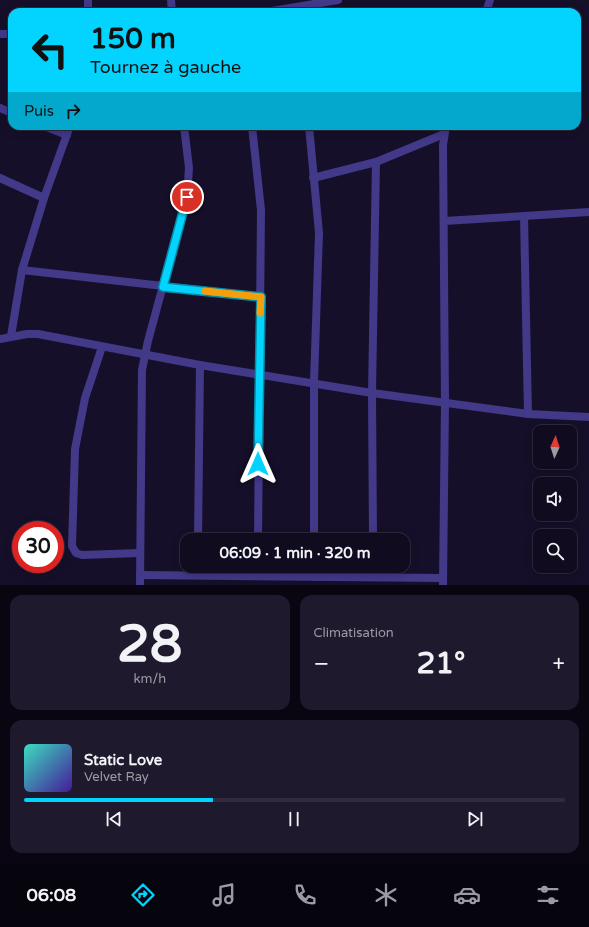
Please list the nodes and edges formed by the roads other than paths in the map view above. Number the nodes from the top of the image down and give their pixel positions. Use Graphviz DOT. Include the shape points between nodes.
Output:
graph roads {
  1 [pos="338,0"];
  2 [pos="290,8"];
  3 [pos="54,130"];
  4 [pos="69,130"];
  5 [pos="184,130"];
  6 [pos="252,130"];
  7 [pos="309,130"];
  8 [pos="445,130"];
  9 [pos="67,135"];
  10 [pos="376,162"];
  11 [pos="0,178"];
  12 [pos="313,178"];
  13 [pos="44,198"];
  14 [pos="589,212"];
  15 [pos="524,216"];
  16 [pos="444,221"];
  17 [pos="22,270"];
  18 [pos="163,287"];
  19 [pos="261,297"];
  20 [pos="11,336"];
  21 [pos="0,339"];
  22 [pos="102,347"];
  23 [pos="145,355"];
  24 [pos="200,365"];
  25 [pos="259,373"];
  26 [pos="314,382"];
  27 [pos="372,393"];
  28 [pos="445,402"];
  29 [pos="528,414"];
  30 [pos="589,417"];
  31 [pos="198,533"];
  32 [pos="258,533"];
  33 [pos="314,533"];
  34 [pos="373,533"];
  35 [pos="140,553"];
  36 [pos="197,573"];
  37 [pos="314,573"];
  38 [pos="373,573"];
  39 [pos="140,575"];
  40 [pos="197,576"];
  41 [pos="258,576"];
  42 [pos="314,577"];
  43 [pos="373,577"];
  44 [pos="443,582"];
  45 [pos="140,585"];
  1 -- 2 [label="street"];
  3 -- 9 [label="street"];
  4 -- 9 [label="street"];
  5 -- 18 [label="street" via="189,168 187,197"];
  6 -- 19 [label="street" via="261,210"];
  7 -- 12 [label="street"];
  8 -- 10 [label="street"];
  8 -- 16 [label="street"];
  9 -- 13 [label="street"];
  10 -- 12 [label="street"];
  10 -- 27 [label="street"];
  11 -- 13 [label="street"];
  12 -- 26 [label="street" via="319,233"];
  13 -- 17 [label="street"];
  14 -- 15 [label="street"];
  15 -- 16 [label="street"];
  15 -- 29 [label="street"];
  16 -- 28 [label="street"];
  17 -- 18 [label="street"];
  17 -- 20 [label="street"];
  18 -- 19 [label="street"];
  18 -- 23 [label="street"];
  19 -- 25 [label="street"];
  20 -- 21 [label="street"];
  20 -- 22 [label="street" via="38,334"];
  22 -- 23 [label="street"];
  22 -- 35 [label="street" via="86,398 75,449 72,546 76,553 82,555"];
  23 -- 24 [label="street"];
  23 -- 35 [label="street" via="142,384"];
  24 -- 25 [label="street"];
  24 -- 31 [label="street"];
  25 -- 26 [label="street"];
  25 -- 32 [label="street"];
  26 -- 27 [label="street"];
  26 -- 33 [label="street"];
  27 -- 28 [label="street"];
  27 -- 34 [label="street"];
  28 -- 29 [label="street"];
  28 -- 44 [label="street"];
  29 -- 30 [label="street"];
  35 -- 39 [label="street"];
  36 -- 40 [label="street"];
  37 -- 42 [label="street"];
  38 -- 43 [label="street"];
  39 -- 40 [label="street"];
  39 -- 45 [label="street"];
  40 -- 41 [label="street"];
  41 -- 42 [label="street"];
  42 -- 43 [label="street"];
  43 -- 44 [label="street"];
}
